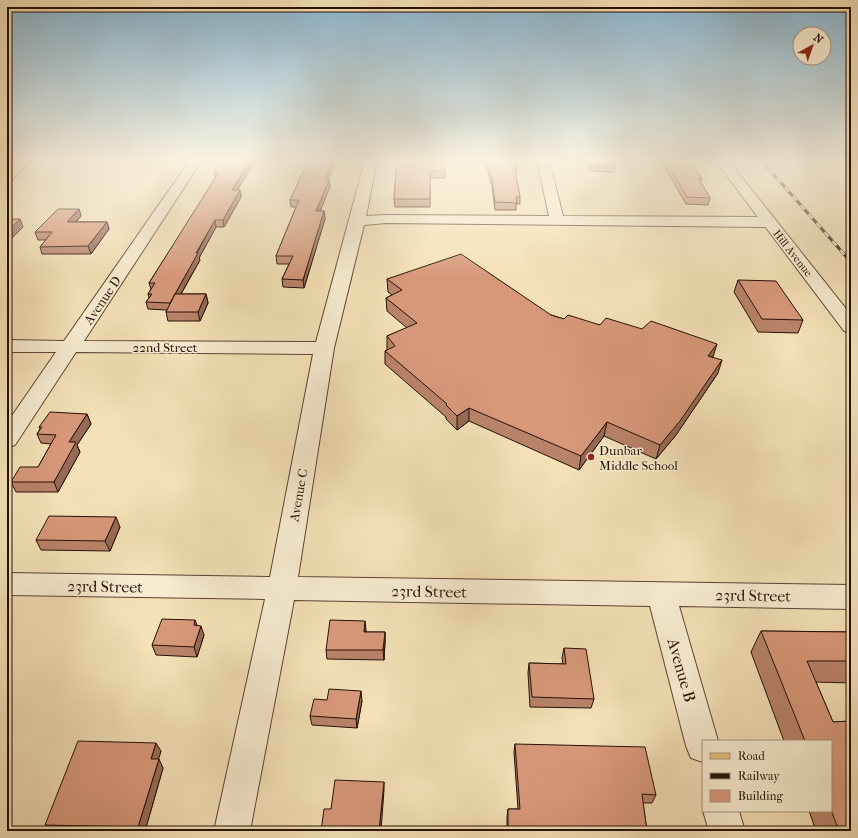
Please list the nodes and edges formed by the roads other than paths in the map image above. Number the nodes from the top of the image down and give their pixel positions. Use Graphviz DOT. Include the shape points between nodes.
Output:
graph roads {
  1 [pos="170,199"];
  2 [pos="362,199"];
  3 [pos="552,199"];
  4 [pos="751,199"];
  5 [pos="557,220"];
  6 [pos="358,221"];
  7 [pos="769,222"];
  8 [pos="851,327"];
  9 [pos="7,346"];
  10 [pos="70,346"];
  11 [pos="324,348"];
  12 [pos="7,440"];
  13 [pos="7,584"];
  14 [pos="282,588"];
  15 [pos="661,594"];
  16 [pos="851,597"];
  17 [pos="702,742"];
  18 [pos="721,812"];
  19 [pos="232,831"];
  20 [pos="727,831"];
  1 -- 10 [label="street, Avenue D"];
  2 -- 6 [label="street, Avenue C"];
  3 -- 5 [label="street"];
  4 -- 7 [label="street, Hill Avenue"];
  5 -- 6 [label="street" via="386,218"];
  5 -- 7 [label="street"];
  6 -- 11 [label="street, Avenue C"];
  7 -- 8 [label="street, Hill Avenue"];
  9 -- 10 [label="street, 22nd Street"];
  10 -- 11 [label="street, 22nd Street"];
  10 -- 12 [label="street, Avenue D"];
  11 -- 14 [label="street, Avenue C"];
  13 -- 14 [label="street, 23rd Street"];
  14 -- 15 [label="street, 23rd Street"];
  14 -- 19 [label="street, Avenue C"];
  15 -- 16 [label="street, 23rd Street"];
  15 -- 17 [label="street, Avenue B"];
  18 -- 20 [label="street"];
}
